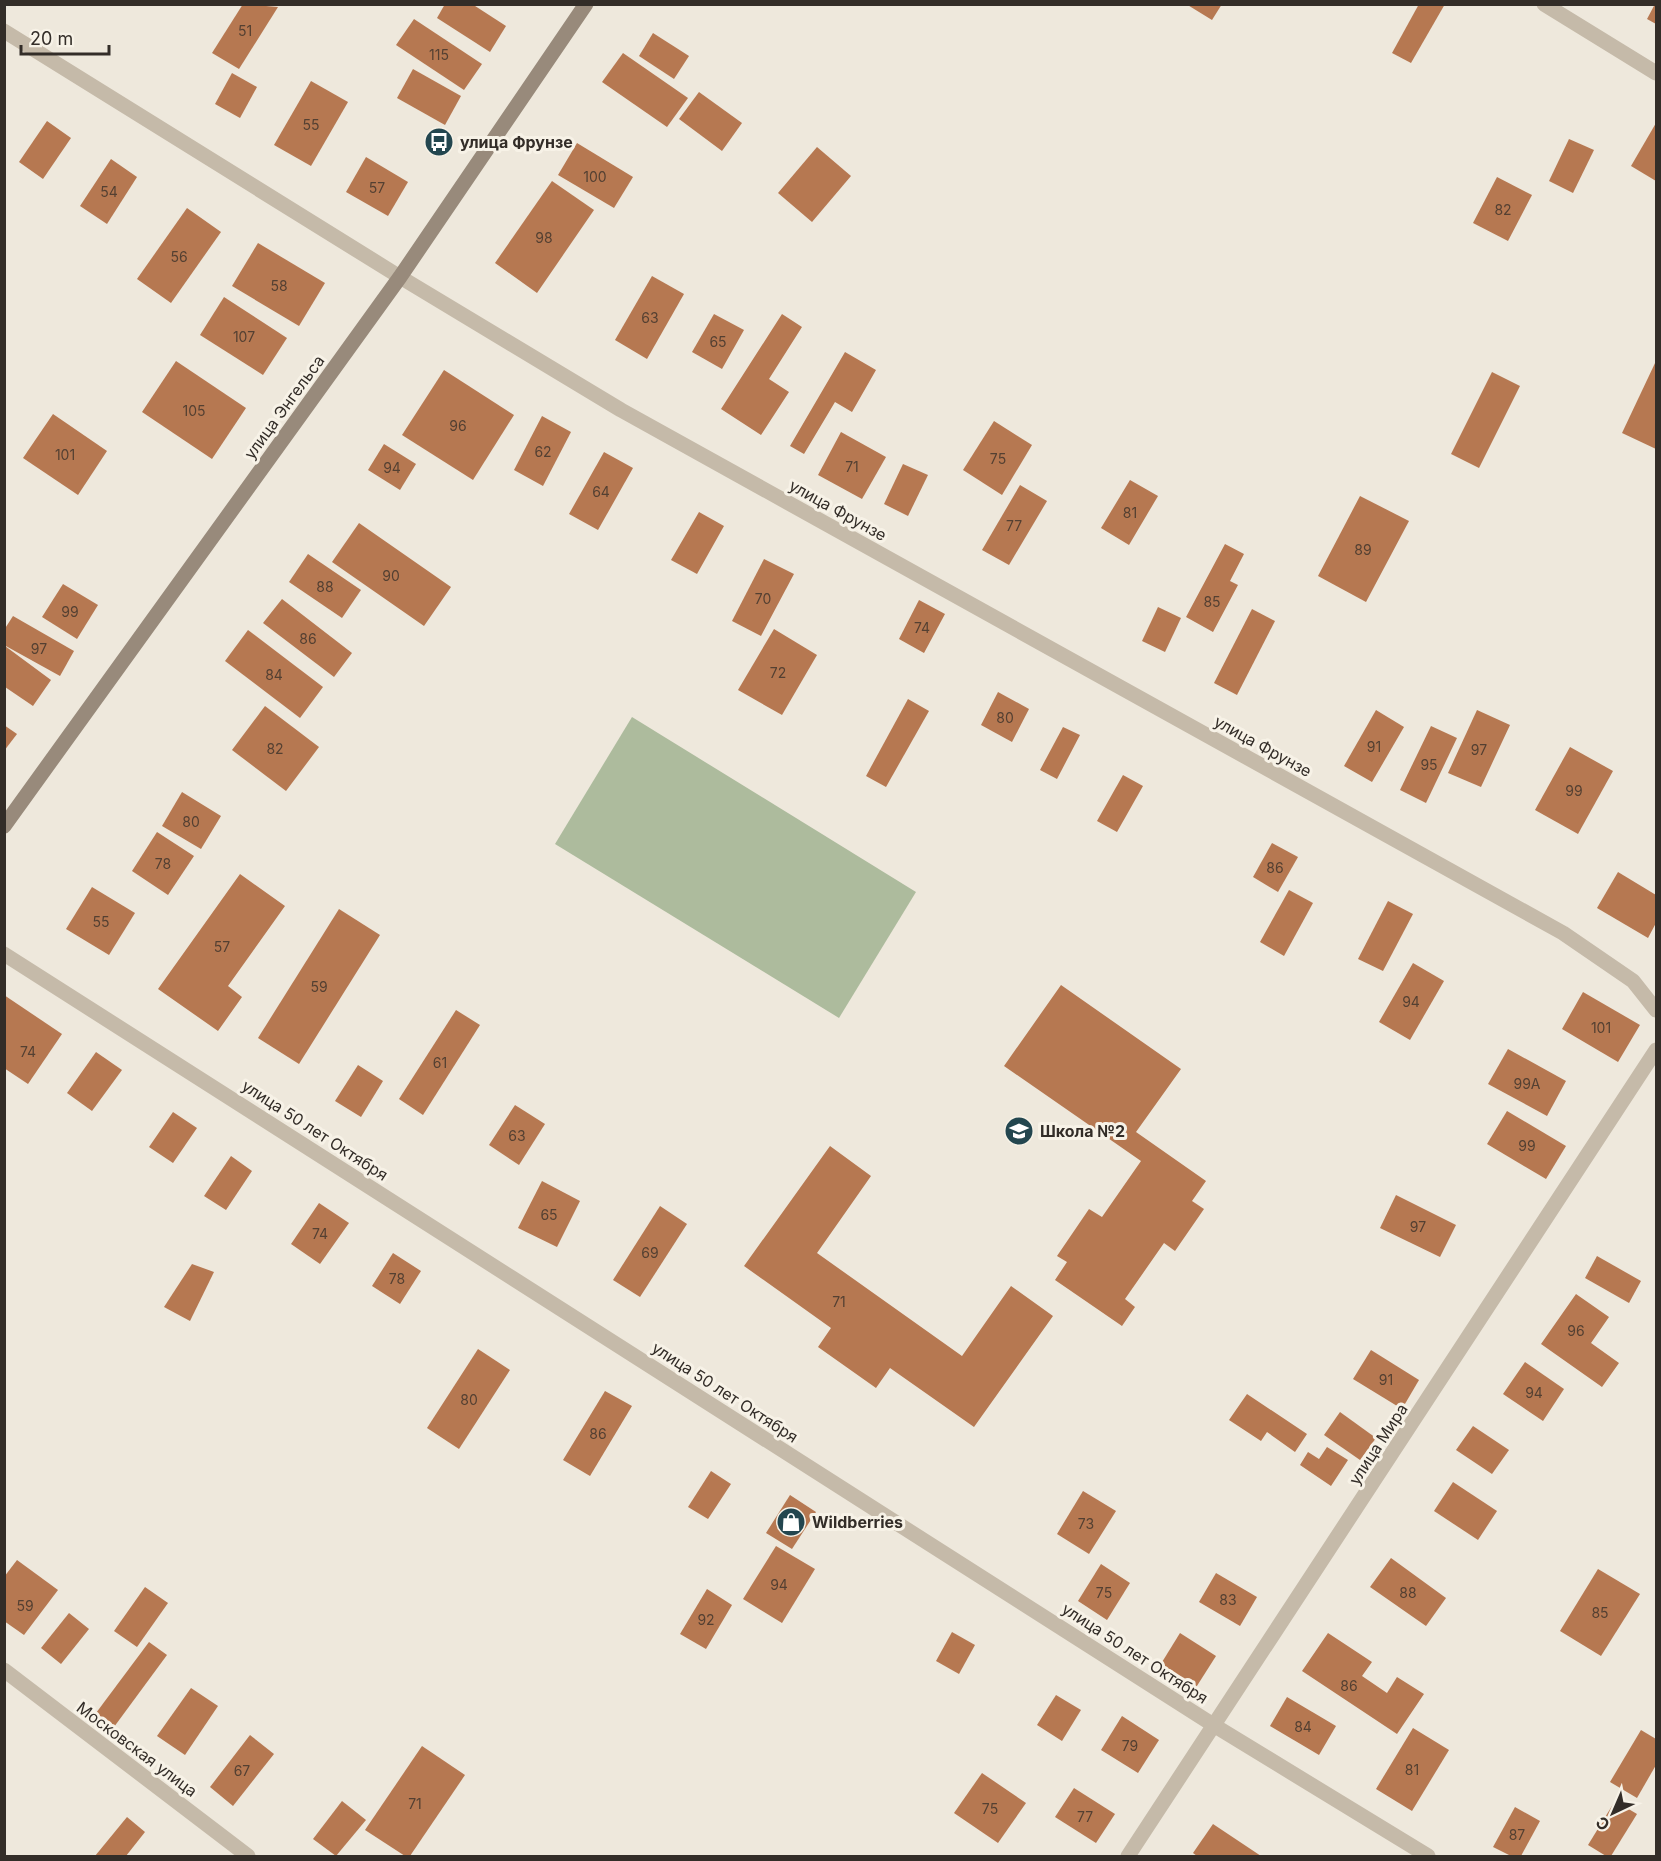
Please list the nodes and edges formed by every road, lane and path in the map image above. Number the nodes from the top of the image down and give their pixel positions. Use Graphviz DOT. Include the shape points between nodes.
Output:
graph roads {
  1 [pos="586,4"];
  2 [pos="1544,4"];
  3 [pos="4,31"];
  4 [pos="1656,73"];
  5 [pos="400,277"];
  6 [pos="4,826"];
  7 [pos="4,954"];
  8 [pos="1656,1010"];
  9 [pos="1656,1050"];
  10 [pos="4,1670"];
  11 [pos="1215,1726"];
  12 [pos="248,1857"];
  13 [pos="1128,1857"];
  14 [pos="1428,1857"];
  1 -- 5 [label="main road, улица Энгельса"];
  2 -- 4 [label="street"];
  3 -- 5 [label="street, улица Фрунзе"];
  5 -- 6 [label="main road, улица Энгельса"];
  5 -- 8 [label="street, улица Фрунзе" via="621,410 1563,933 1633,981"];
  7 -- 11 [label="street, улица 50 лет Октября"];
  9 -- 11 [label="street, улица Мира"];
  10 -- 12 [label="street, Московская улица"];
  11 -- 13 [label="street, улица Мира"];
  11 -- 14 [label="street, улица 50 лет Октября"];
}
